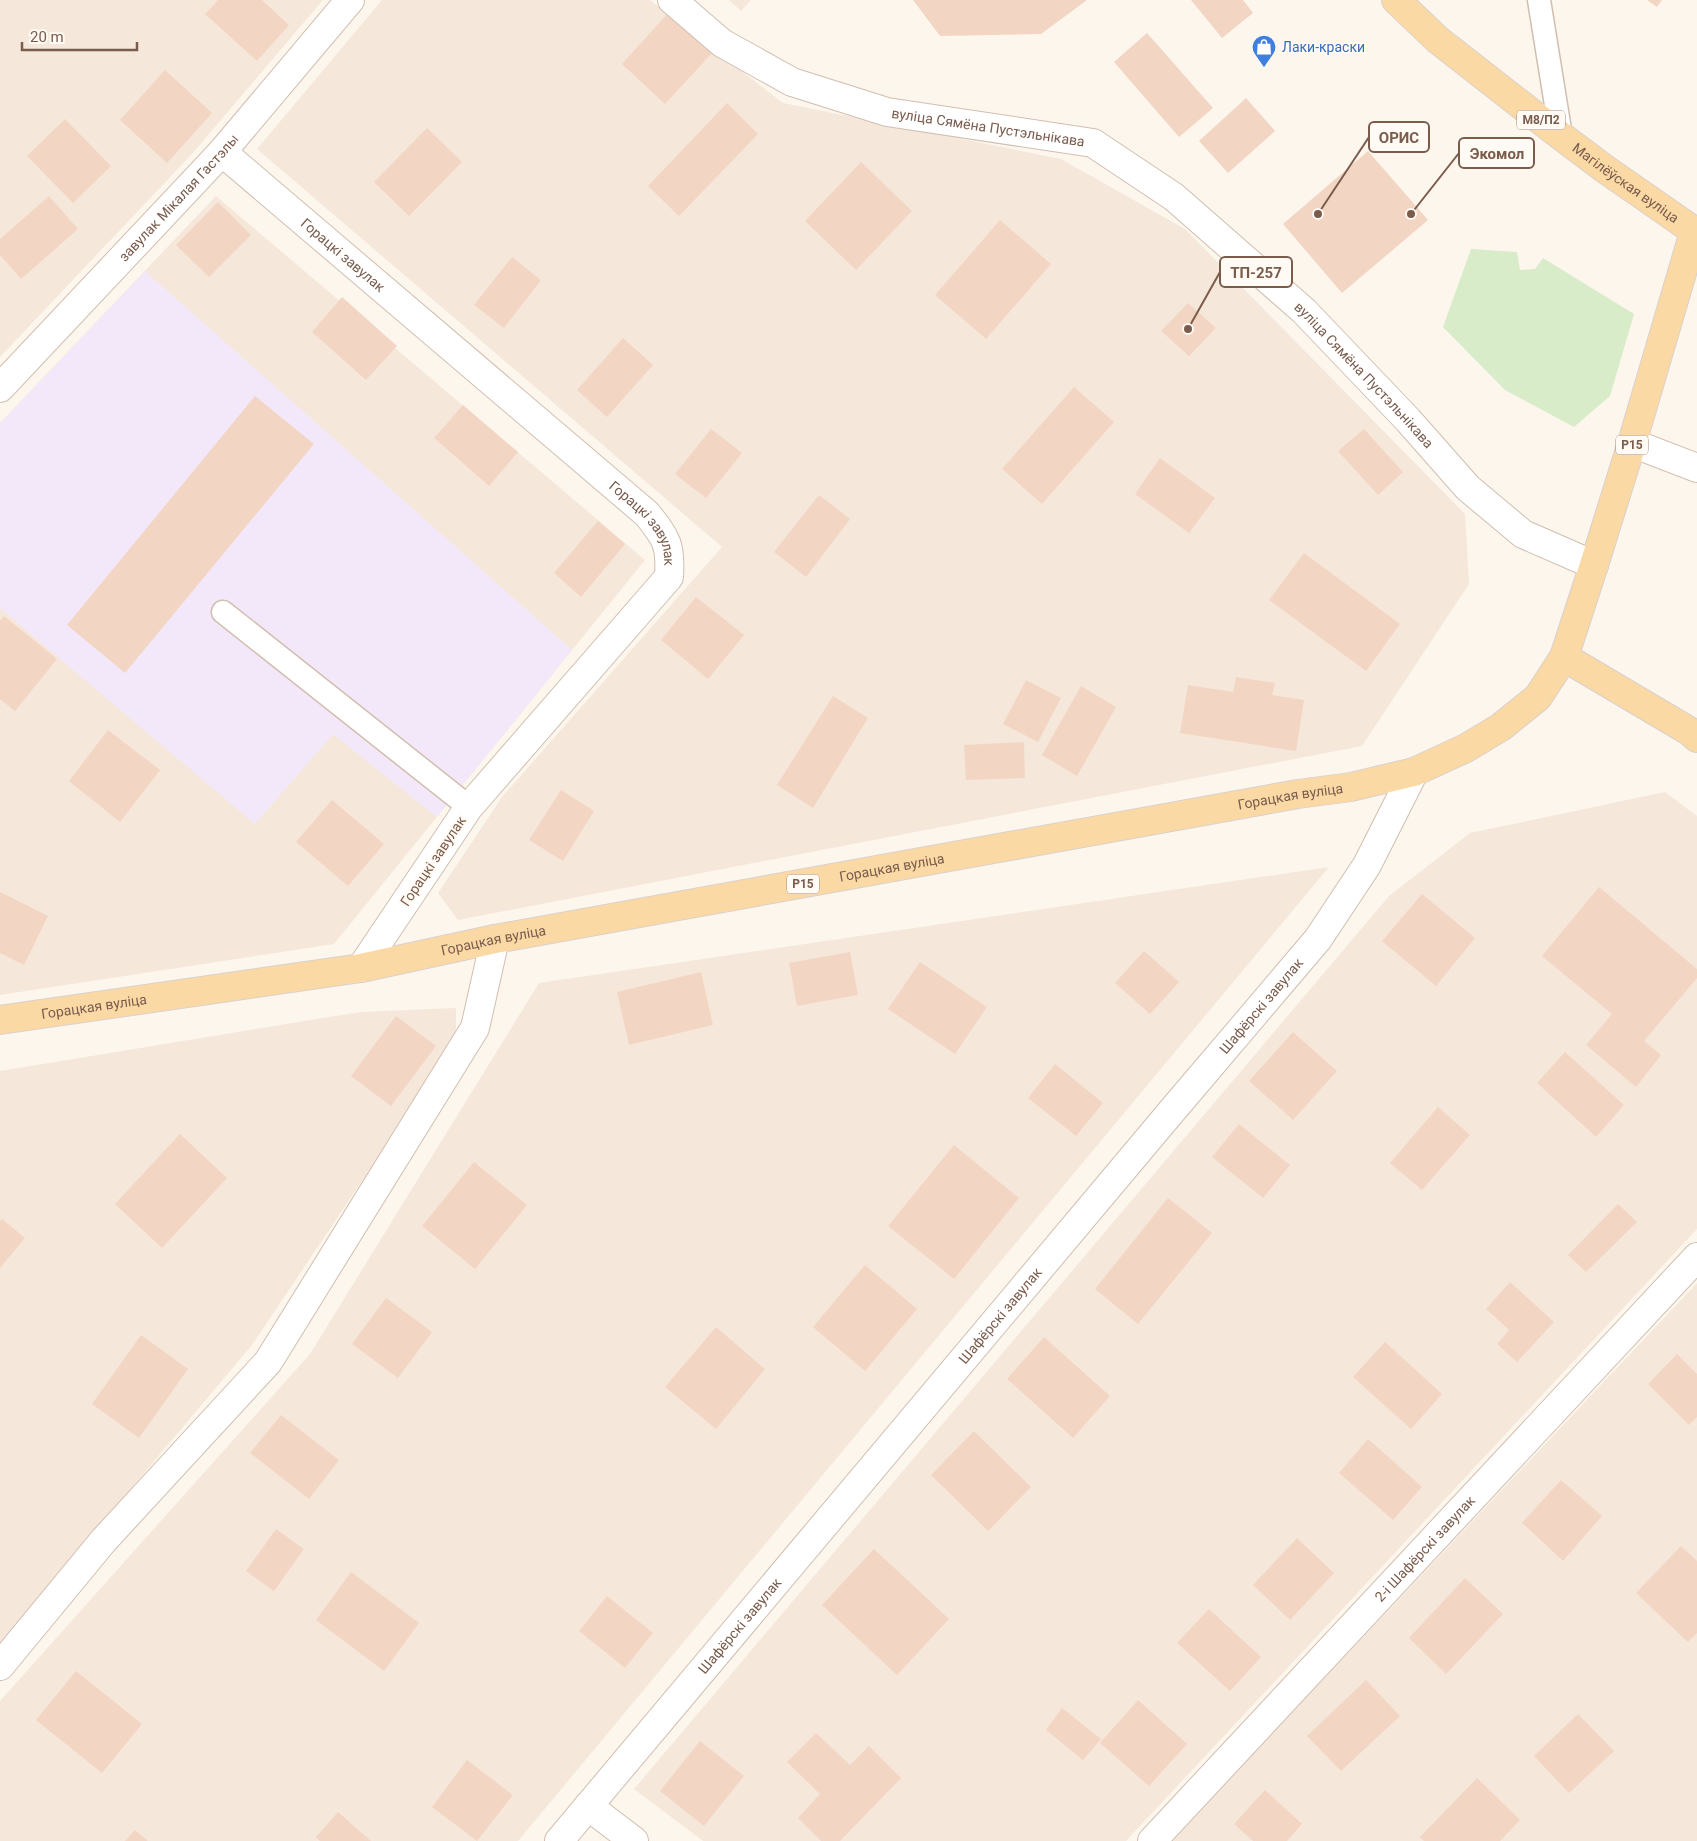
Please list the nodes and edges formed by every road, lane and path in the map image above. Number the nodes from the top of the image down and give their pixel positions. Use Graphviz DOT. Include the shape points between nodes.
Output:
graph roads {
  1 [pos="350,0"];
  2 [pos="672,0"];
  3 [pos="1396,0"];
  4 [pos="1539,0"];
  5 [pos="1561,136"];
  6 [pos="222,152"];
  7 [pos="1695,233"];
  8 [pos="0,388"];
  9 [pos="1632,443"];
  10 [pos="1697,468"];
  11 [pos="1594,564"];
  12 [pos="223,612"];
  13 [pos="1564,657"];
  14 [pos="1697,738"];
  15 [pos="1414,772"];
  16 [pos="469,807"];
  17 [pos="495,939"];
  18 [pos="361,968"];
  19 [pos="0,1020"];
  20 [pos="1697,1257"];
  21 [pos="0,1666"];
  22 [pos="588,1806"];
  23 [pos="559,1841"];
  24 [pos="634,1841"];
  25 [pos="1152,1841"];
  1 -- 6 [label="street, завулак Мікалая Гастэлы"];
  2 -- 11 [label="street, вуліца Сямёна Пустэльнікава" via="722,43 792,82 887,112 1093,143 1174,197 1304,311 1475,494 1523,534"];
  3 -- 5 [label="main road, Магілёўская вуліца / М8/П2" via="1438,40"];
  4 -- 5 [label="lane"];
  5 -- 7 [label="main road, Магілёўская вуліца / М8/П2"];
  6 -- 8 [label="street, завулак Мікалая Гастэлы"];
  6 -- 16 [label="street, Горацкі завулак" via="647,514 662,533 671,554 670,577"];
  7 -- 9 [label="main road, Р15"];
  9 -- 10 [label="street"];
  9 -- 11 [label="main road, Р15"];
  11 -- 13 [label="main road, Р15"];
  12 -- 16 [label="lane"];
  13 -- 14 [label="main road"];
  13 -- 15 [label="main road, Горацкая вуліца / Р15" via="1538,697 1500,727 1466,748"];
  15 -- 17 [label="main road, Горацкая вуліца / Р15" via="1351,788 1298,794"];
  15 -- 22 [label="street, Шафёрскі завулак" via="1366,865 1318,939"];
  16 -- 18 [label="street, Горацкі завулак"];
  17 -- 18 [label="main road, Горацкая вуліца / Р15"];
  17 -- 21 [label="street" via="475,1028 268,1362 104,1540"];
  18 -- 19 [label="main road, Горацкая вуліца / Р15"];
  20 -- 25 [label="street, 2-і Шафёрскі завулак"];
  22 -- 23 [label="street, Шафёрскі завулак"];
  22 -- 24 [label="street"];
}
